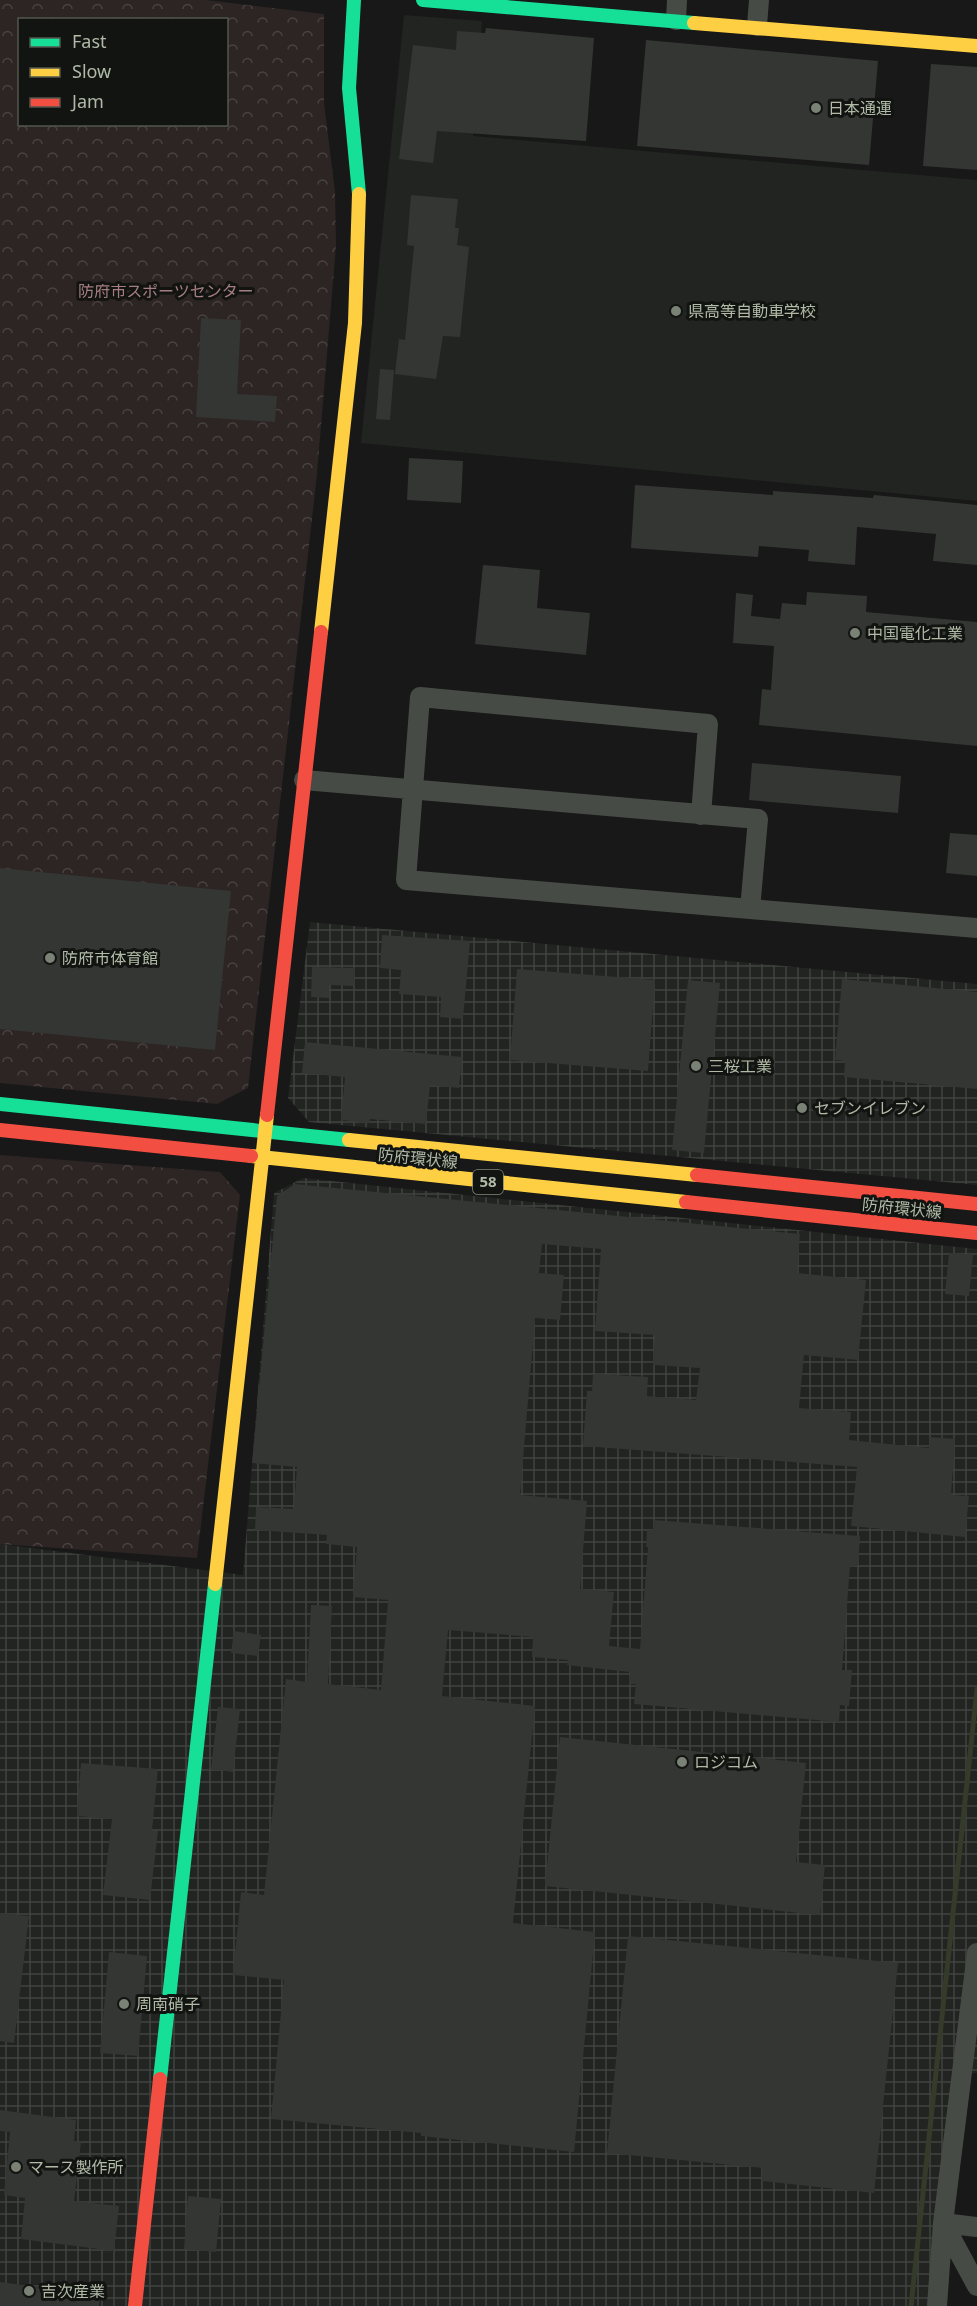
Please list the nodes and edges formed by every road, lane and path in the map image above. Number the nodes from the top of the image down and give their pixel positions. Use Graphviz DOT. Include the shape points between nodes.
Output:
graph roads {
  1 [pos="354,0"];
  2 [pos="423,0"];
  3 [pos="677,0"];
  4 [pos="759,0"];
  5 [pos="676,20"];
  6 [pos="758,26"];
  7 [pos="977,46"];
  8 [pos="304,780"];
  9 [pos="412,788"];
  10 [pos="701,815"];
  11 [pos="750,909"];
  12 [pos="977,928"];
  13 [pos="0,1104"];
  14 [pos="0,1130"];
  15 [pos="266,1130"];
  16 [pos="263,1159"];
  17 [pos="977,1204"];
  18 [pos="977,1233"];
  19 [pos="977,1953"];
  20 [pos="968,2074"];
  21 [pos="943,2223"];
  22 [pos="977,2227"];
  23 [pos="977,2286"];
  24 [pos="135,2306"];
  25 [pos="937,2306"];
  1 -- 8 [label="street" via="349,88 360,210 355,322"];
  2 -- 5 [label="street"];
  3 -- 5 [label="street"];
  4 -- 6 [label="street"];
  5 -- 6 [label="street"];
  6 -- 7 [label="street"];
  8 -- 9 [label="street"];
  8 -- 15 [label="street"];
  9 -- 10 [label="street"];
  9 -- 10 [label="street" via="420,697 443,699 708,724"];
  9 -- 11 [label="street" via="406,880"];
  10 -- 11 [label="street" via="758,819"];
  11 -- 12 [label="street"];
  13 -- 15 [label="street, 防府環状線 / 58"];
  14 -- 16 [label="street, 防府環状線 / 58"];
  15 -- 16 [label="street"];
  15 -- 17 [label="street, 防府環状線 / 58"];
  16 -- 18 [label="street, 防府環状線 / 58"];
  16 -- 24 [label="street"];
  19 -- 20 [label="street"];
  20 -- 21 [label="street"];
  21 -- 22 [label="street"];
  21 -- 23 [label="street"];
  21 -- 25 [label="street"];
}
